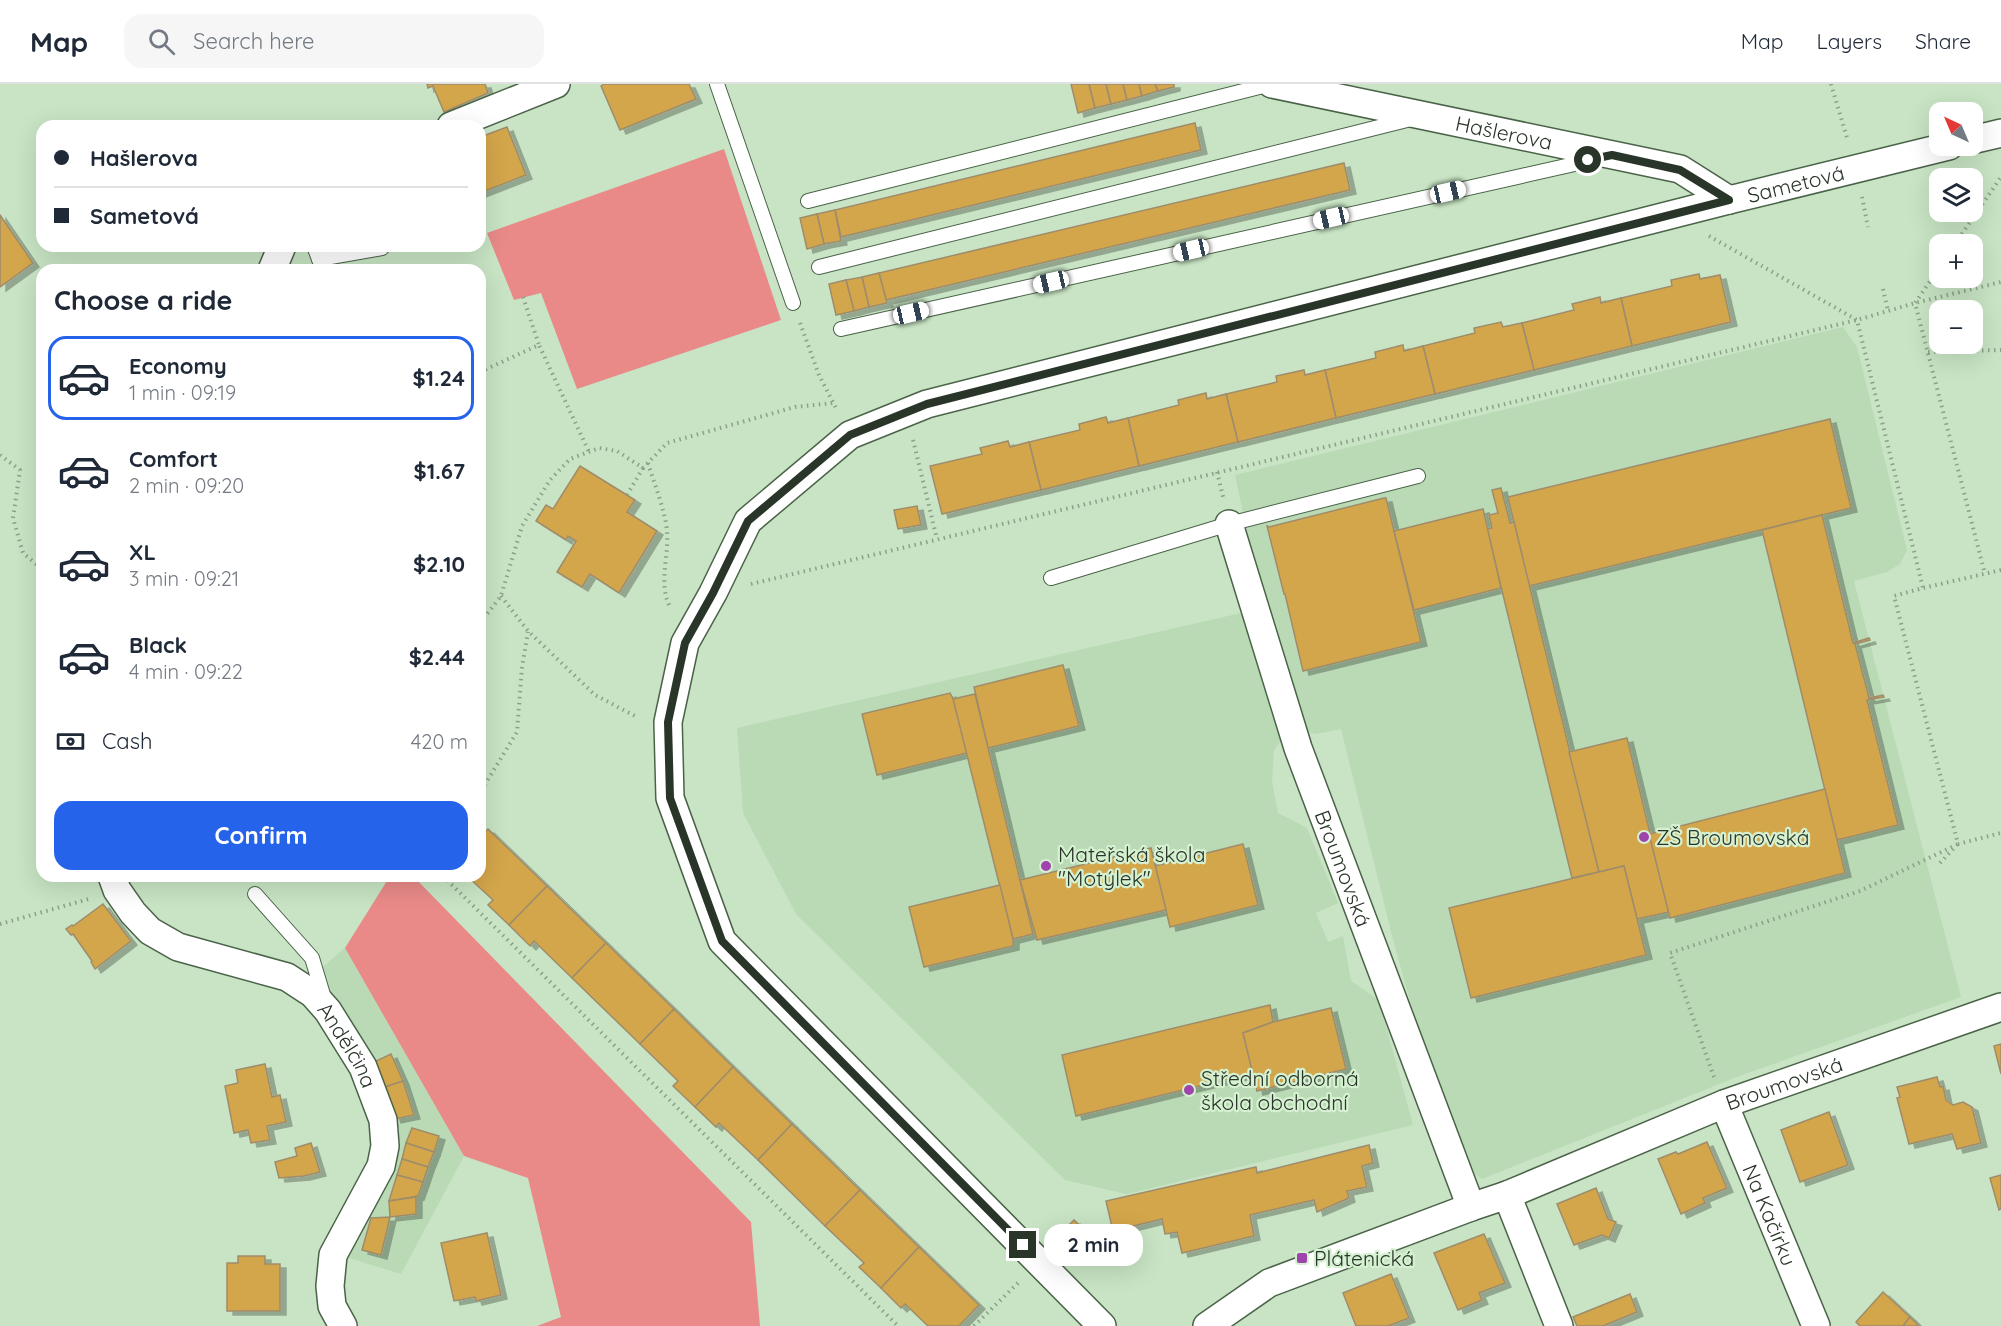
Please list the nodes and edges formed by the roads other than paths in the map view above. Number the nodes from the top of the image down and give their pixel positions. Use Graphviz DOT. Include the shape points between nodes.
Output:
graph roads {
  1 [pos="556,84"];
  2 [pos="717,84"];
  3 [pos="1272,84"];
  4 [pos="1424,116"];
  5 [pos="466,120"];
  6 [pos="2001,133"];
  7 [pos="1983,137"];
  8 [pos="1929,151"];
  9 [pos="1612,155"];
  10 [pos="1729,200"];
  11 [pos="808,201"];
  12 [pos="357,252"];
  13 [pos="319,258"];
  14 [pos="819,267"];
  15 [pos="793,303"];
  16 [pos="841,329"];
  17 [pos="1418,476"];
  18 [pos="1229,524"];
  19 [pos="1051,579"];
  20 [pos="114,883"];
  21 [pos="255,894"];
  22 [pos="2001,1007"];
  23 [pos="328,1011"];
  24 [pos="1724,1104"];
  25 [pos="1507,1195"];
  26 [pos="1471,1207"];
  27 [pos="344,1326"];
  28 [pos="1102,1326"];
  29 [pos="1207,1326"];
  30 [pos="1559,1326"];
  31 [pos="1816,1326"];
  1 -- 5 [label="street"];
  2 -- 15 [label="lane"];
  3 -- 4 [label="street, Hašlerova"];
  3 -- 11 [label="lane"];
  4 -- 9 [label="street, Hašlerova"];
  4 -- 14 [label="lane"];
  6 -- 7 [label="street"];
  8 -- 10 [label="street, Sametová"];
  9 -- 10 [label="street, Hašlerova" via="1680,170"];
  9 -- 16 [label="lane"];
  10 -- 28 [label="street, Sametová" via="939,401 850,435 748,521 685,643 668,722 670,798 722,941"];
  12 -- 13 [label="lane"];
  17 -- 18 [label="lane"];
  18 -- 19 [label="lane"];
  18 -- 26 [label="street, Broumovská" via="1298,748"];
  20 -- 23 [label="street, Andělčina" via="150,931 178,947 287,977 313,994"];
  21 -- 23 [label="lane" via="312,958"];
  22 -- 24 [label="street, Broumovská"];
  23 -- 27 [label="street, Andělčina" via="363,1067 383,1120 385,1146 381,1166 333,1255 332,1306"];
  24 -- 25 [label="street, Broumovská"];
  24 -- 31 [label="street, Na Kačírku"];
  25 -- 26 [label="street, Broumovská"];
  25 -- 30 [label="street"];
  26 -- 29 [label="street, Broumovská" via="1269,1283"];
}
